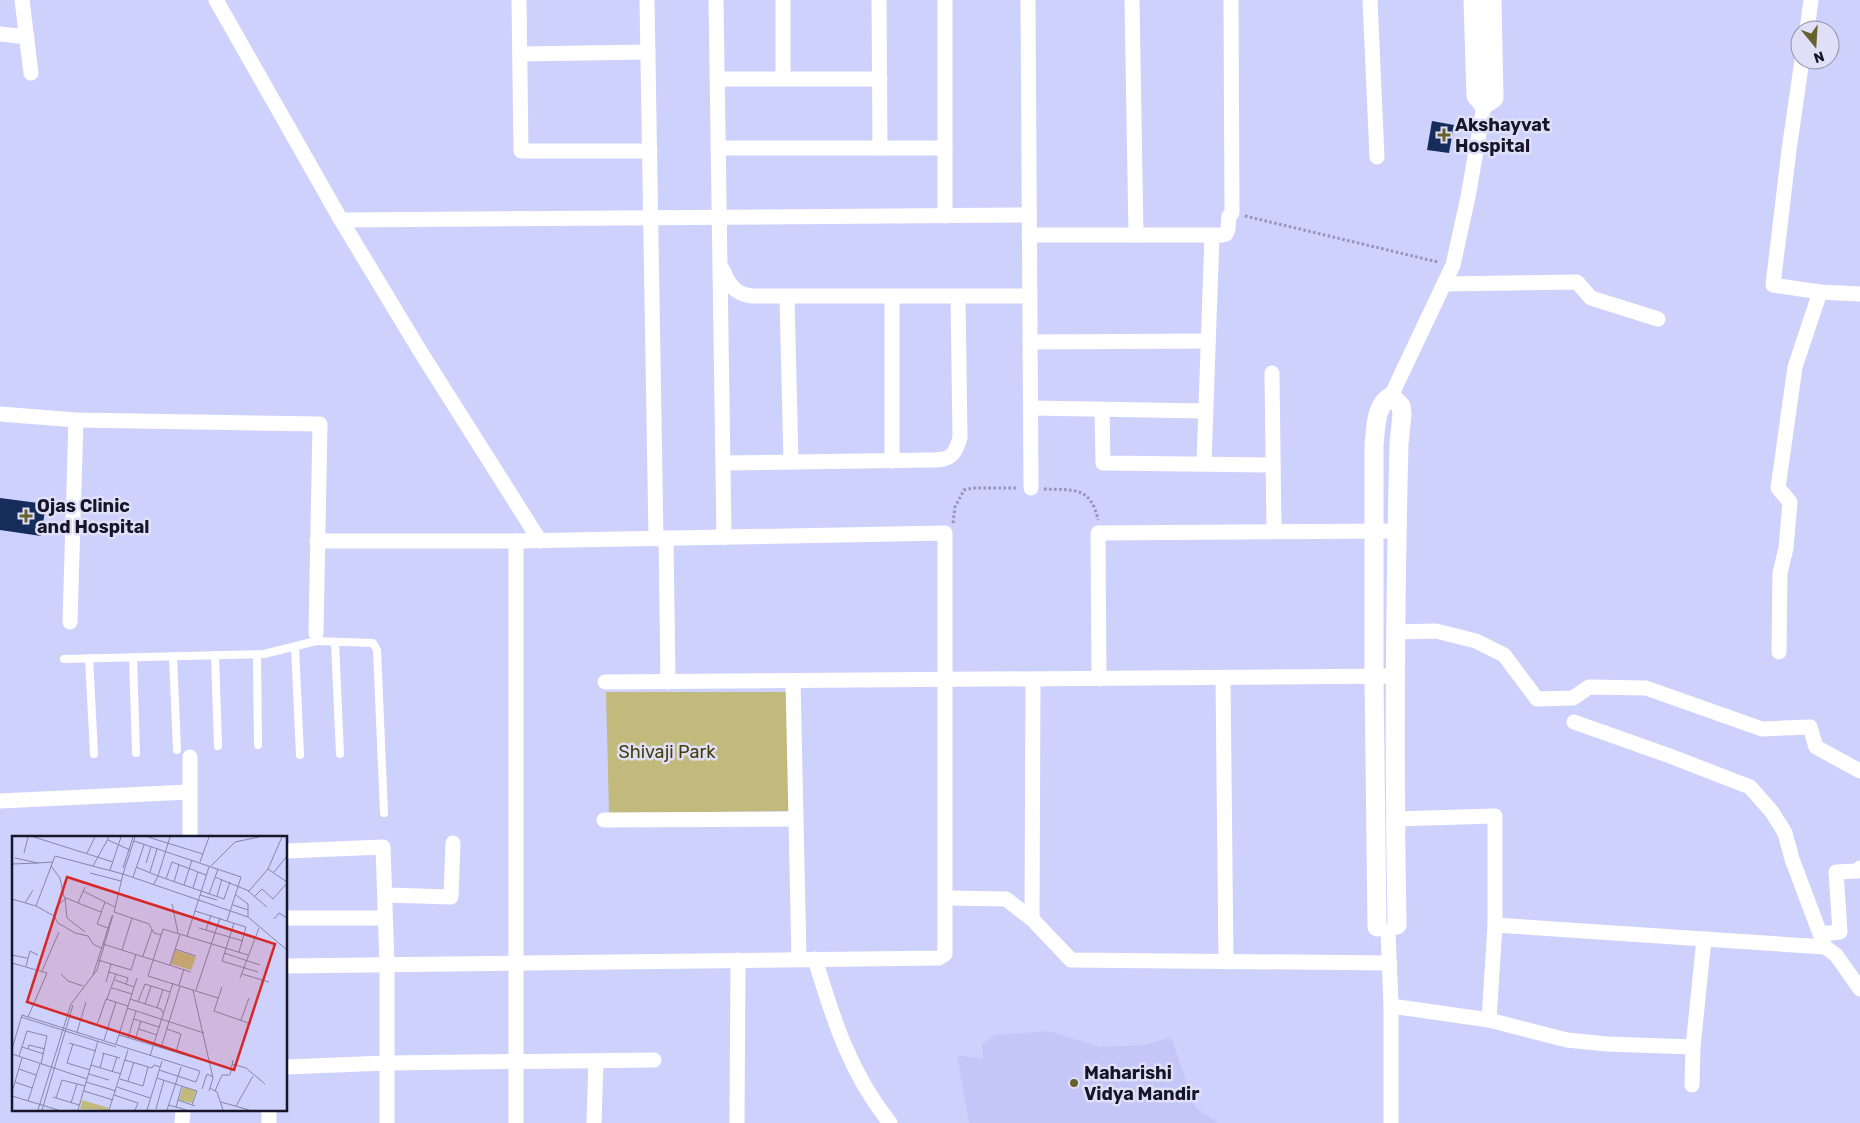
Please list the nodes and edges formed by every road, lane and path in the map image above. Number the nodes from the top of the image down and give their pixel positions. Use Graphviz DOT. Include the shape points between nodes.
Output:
graph roads {
  1 [pos="22,0"];
  2 [pos="216,0"];
  3 [pos="519,0"];
  4 [pos="647,0"];
  5 [pos="716,0"];
  6 [pos="783,0"];
  7 [pos="879,0"];
  8 [pos="945,0"];
  9 [pos="1028,0"];
  10 [pos="1132,0"];
  11 [pos="1231,0"];
  12 [pos="1370,0"];
  13 [pos="1473,0"];
  14 [pos="1492,0"];
  15 [pos="1811,0"];
  16 [pos="1808,20"];
  17 [pos="0,34"];
  18 [pos="27,37"];
  19 [pos="648,52"];
  20 [pos="520,54"];
  21 [pos="1801,70"];
  22 [pos="32,72"];
  23 [pos="717,79"];
  24 [pos="783,79"];
  25 [pos="880,79"];
  26 [pos="1484,105"];
  27 [pos="718,148"];
  28 [pos="880,148"];
  29 [pos="945,148"];
  30 [pos="650,151"];
  31 [pos="1377,157"];
  32 [pos="1232,212"];
  33 [pos="1029,215"];
  34 [pos="945,216"];
  35 [pos="720,217"];
  36 [pos="651,218"];
  37 [pos="341,220"];
  38 [pos="1029,235"];
  39 [pos="1136,235"];
  40 [pos="1212,235"];
  41 [pos="720,264"];
  42 [pos="1453,265"];
  43 [pos="1444,284"];
  44 [pos="1820,292"];
  45 [pos="1860,294"];
  46 [pos="892,296"];
  47 [pos="1030,296"];
  48 [pos="787,297"];
  49 [pos="958,297"];
  50 [pos="1658,319"];
  51 [pos="1208,341"];
  52 [pos="1030,342"];
  53 [pos="1272,373"];
  54 [pos="1391,396"];
  55 [pos="1031,408"];
  56 [pos="1102,409"];
  57 [pos="1205,411"];
  58 [pos="0,414"];
  59 [pos="76,420"];
  60 [pos="892,461"];
  61 [pos="791,462"];
  62 [pos="723,463"];
  63 [pos="1204,464"];
  64 [pos="1273,465"];
  65 [pos="1031,488"];
  66 [pos="1274,531"];
  67 [pos="1373,531"];
  68 [pos="1397,531"];
  69 [pos="945,532"];
  70 [pos="1098,533"];
  71 [pos="724,537"];
  72 [pos="661,538"];
  73 [pos="317,541"];
  74 [pos="516,541"];
  75 [pos="540,541"];
  76 [pos="70,622"];
  77 [pos="1396,632"];
  78 [pos="316,637"];
  79 [pos="335,642"];
  80 [pos="295,647"];
  81 [pos="1779,652"];
  82 [pos="256,654"];
  83 [pos="215,655"];
  84 [pos="173,656"];
  85 [pos="133,657"];
  86 [pos="64,658"];
  87 [pos="90,658"];
  88 [pos="1374,676"];
  89 [pos="1395,676"];
  90 [pos="1223,678"];
  91 [pos="1033,679"];
  92 [pos="1099,679"];
  93 [pos="945,680"];
  94 [pos="794,681"];
  95 [pos="605,682"];
  96 [pos="668,682"];
  97 [pos="1574,722"];
  98 [pos="258,745"];
  99 [pos="218,746"];
  100 [pos="136,753"];
  101 [pos="94,754"];
  102 [pos="183,754"];
  103 [pos="340,754"];
  104 [pos="300,755"];
  105 [pos="1860,771"];
  106 [pos="190,792"];
  107 [pos="0,801"];
  108 [pos="384,813"];
  109 [pos="796,819"];
  110 [pos="1395,819"];
  111 [pos="604,820"];
  112 [pos="190,836"];
  113 [pos="453,843"];
  114 [pos="288,851"];
  115 [pos="1860,868"];
  116 [pos="385,895"];
  117 [pos="945,898"];
  118 [pos="288,918"];
  119 [pos="386,918"];
  120 [pos="1032,919"];
  121 [pos="1495,925"];
  122 [pos="1388,928"];
  123 [pos="1704,939"];
  124 [pos="1822,941"];
  125 [pos="799,959"];
  126 [pos="815,959"];
  127 [pos="738,960"];
  128 [pos="1226,962"];
  129 [pos="516,963"];
  130 [pos="1390,963"];
  131 [pos="387,965"];
  132 [pos="288,966"];
  133 [pos="1860,989"];
  134 [pos="1391,1006"];
  135 [pos="1489,1020"];
  136 [pos="1694,1047"];
  137 [pos="516,1060"];
  138 [pos="596,1060"];
  139 [pos="654,1060"];
  140 [pos="386,1063"];
  141 [pos="288,1067"];
  142 [pos="1692,1085"];
  143 [pos="183,1110"];
  144 [pos="269,1110"];
  145 [pos="182,1123"];
  146 [pos="269,1123"];
  147 [pos="386,1123"];
  148 [pos="516,1123"];
  149 [pos="594,1123"];
  150 [pos="737,1123"];
  151 [pos="890,1123"];
  152 [pos="1391,1123"];
  1 -- 18 [label="street"];
  2 -- 37 [label="street"];
  3 -- 20 [label="street"];
  4 -- 19 [label="street"];
  5 -- 23 [label="street"];
  6 -- 24 [label="street"];
  7 -- 25 [label="street"];
  8 -- 29 [label="street"];
  9 -- 33 [label="street"];
  10 -- 39 [label="street"];
  11 -- 32 [label="street"];
  12 -- 31 [label="street"];
  13 -- 26 [label="street" via="1476,96"];
  14 -- 26 [label="street" via="1494,98"];
  15 -- 16 [label="street"];
  17 -- 18 [label="street"];
  18 -- 22 [label="street"];
  19 -- 20 [label="street"];
  19 -- 30 [label="street"];
  20 -- 30 [label="street" via="521,151"];
  21 -- 44 [label="street" via="1773,285"];
  23 -- 24 [label="street"];
  23 -- 27 [label="street"];
  24 -- 25 [label="street"];
  25 -- 28 [label="street"];
  26 -- 42 [label="street"];
  27 -- 28 [label="street"];
  27 -- 35 [label="street"];
  28 -- 29 [label="street"];
  29 -- 34 [label="street"];
  30 -- 36 [label="street"];
  32 -- 40 [label="street" via="1226,234"];
  32 -- 42 [label="path"];
  33 -- 34 [label="street"];
  33 -- 38 [label="street"];
  34 -- 35 [label="street"];
  35 -- 36 [label="street"];
  35 -- 41 [label="street"];
  36 -- 37 [label="street"];
  36 -- 72 [label="street"];
  37 -- 75 [label="street"];
  38 -- 39 [label="street"];
  38 -- 47 [label="street"];
  39 -- 40 [label="street"];
  40 -- 51 [label="street"];
  41 -- 48 [label="street" via="728,283 738,293"];
  41 -- 62 [label="street"];
  42 -- 43 [label="street"];
  43 -- 50 [label="street" via="1577,282 1591,298"];
  43 -- 54 [label="street"];
  44 -- 45 [label="street"];
  44 -- 81 [label="street" via="1795,367 1778,488 1790,502 1780,573"];
  46 -- 48 [label="street"];
  46 -- 49 [label="street"];
  46 -- 60 [label="street"];
  47 -- 49 [label="street"];
  47 -- 52 [label="street"];
  48 -- 61 [label="street"];
  49 -- 60 [label="street" via="960,438 956,451 945,460"];
  51 -- 52 [label="street"];
  51 -- 57 [label="street"];
  52 -- 55 [label="street"];
  53 -- 64 [label="street"];
  54 -- 67 [label="street" via="1384,400 1378,413 1374,445"];
  54 -- 68 [label="street" via="1401,406 1402,414"];
  55 -- 56 [label="street"];
  55 -- 65 [label="street"];
  56 -- 57 [label="street"];
  56 -- 63 [label="street" via="1103,464"];
  57 -- 63 [label="street"];
  58 -- 59 [label="street"];
  59 -- 73 [label="street" via="320,424"];
  59 -- 76 [label="street"];
  60 -- 61 [label="street"];
  61 -- 62 [label="street"];
  62 -- 71 [label="street"];
  63 -- 64 [label="street"];
  64 -- 66 [label="street"];
  65 -- 69 [label="path" via="964,490 952,526"];
  65 -- 70 [label="path" via="1082,493 1094,506"];
  66 -- 67 [label="street"];
  66 -- 70 [label="street"];
  67 -- 68 [label="street"];
  67 -- 88 [label="street"];
  68 -- 77 [label="street"];
  69 -- 71 [label="street"];
  69 -- 93 [label="street"];
  70 -- 92 [label="street"];
  71 -- 72 [label="street"];
  72 -- 75 [label="street"];
  72 -- 96 [label="street"];
  73 -- 74 [label="street"];
  73 -- 78 [label="street"];
  74 -- 75 [label="street"];
  74 -- 129 [label="street"];
  77 -- 89 [label="street"];
  77 -- 105 [label="street" via="1436,631 1476,642 1504,656 1537,699 1573,698 1589,687 1646,688 1762,729 1810,727 1816,747"];
  78 -- 79 [label="lane"];
  78 -- 80 [label="lane"];
  79 -- 103 [label="lane"];
  79 -- 108 [label="lane" via="373,643 377,650"];
  80 -- 82 [label="lane"];
  80 -- 104 [label="lane"];
  82 -- 83 [label="lane"];
  82 -- 98 [label="lane"];
  83 -- 84 [label="lane"];
  83 -- 99 [label="lane"];
  84 -- 85 [label="lane"];
  84 -- 102 [label="lane"];
  85 -- 87 [label="lane"];
  85 -- 100 [label="lane"];
  86 -- 87 [label="lane"];
  87 -- 101 [label="lane"];
  88 -- 89 [label="street"];
  88 -- 90 [label="street"];
  88 -- 122 [label="street"];
  89 -- 110 [label="street"];
  90 -- 92 [label="street"];
  90 -- 128 [label="street"];
  91 -- 92 [label="street"];
  91 -- 93 [label="street"];
  91 -- 120 [label="street"];
  93 -- 94 [label="street"];
  93 -- 117 [label="street"];
  94 -- 96 [label="street"];
  94 -- 109 [label="street"];
  95 -- 96 [label="street"];
  97 -- 124 [label="street" via="1750,787 1785,833"];
  102 -- 106 [label="street"];
  106 -- 107 [label="street"];
  106 -- 112 [label="street"];
  109 -- 111 [label="street"];
  109 -- 125 [label="street"];
  110 -- 121 [label="street" via="1496,816"];
  110 -- 122 [label="street"];
  113 -- 116 [label="street" via="451,897"];
  114 -- 116 [label="street" via="383,847"];
  115 -- 124 [label="street" via="1836,872 1840,932"];
  116 -- 119 [label="street"];
  117 -- 120 [label="street" via="1006,899"];
  117 -- 126 [label="street" via="945,954 939,958"];
  118 -- 119 [label="street"];
  119 -- 131 [label="street"];
  120 -- 128 [label="street" via="1071,960"];
  121 -- 123 [label="street"];
  121 -- 135 [label="street"];
  122 -- 130 [label="street"];
  123 -- 124 [label="street"];
  123 -- 136 [label="street"];
  124 -- 133 [label="street" via="1836,954"];
  125 -- 126 [label="street"];
  125 -- 127 [label="street"];
  126 -- 151 [label="street" via="853,1068 874,1104"];
  127 -- 129 [label="street"];
  127 -- 150 [label="street"];
  128 -- 130 [label="street"];
  129 -- 131 [label="street"];
  129 -- 137 [label="street"];
  130 -- 134 [label="street"];
  131 -- 132 [label="street"];
  131 -- 140 [label="street"];
  134 -- 135 [label="street"];
  134 -- 152 [label="street"];
  135 -- 136 [label="street" via="1567,1040"];
  136 -- 142 [label="street"];
  137 -- 138 [label="street"];
  137 -- 140 [label="street"];
  137 -- 148 [label="street"];
  138 -- 139 [label="street"];
  138 -- 149 [label="street"];
  140 -- 141 [label="street"];
  140 -- 147 [label="street"];
  143 -- 145 [label="street"];
  144 -- 146 [label="street"];
}
